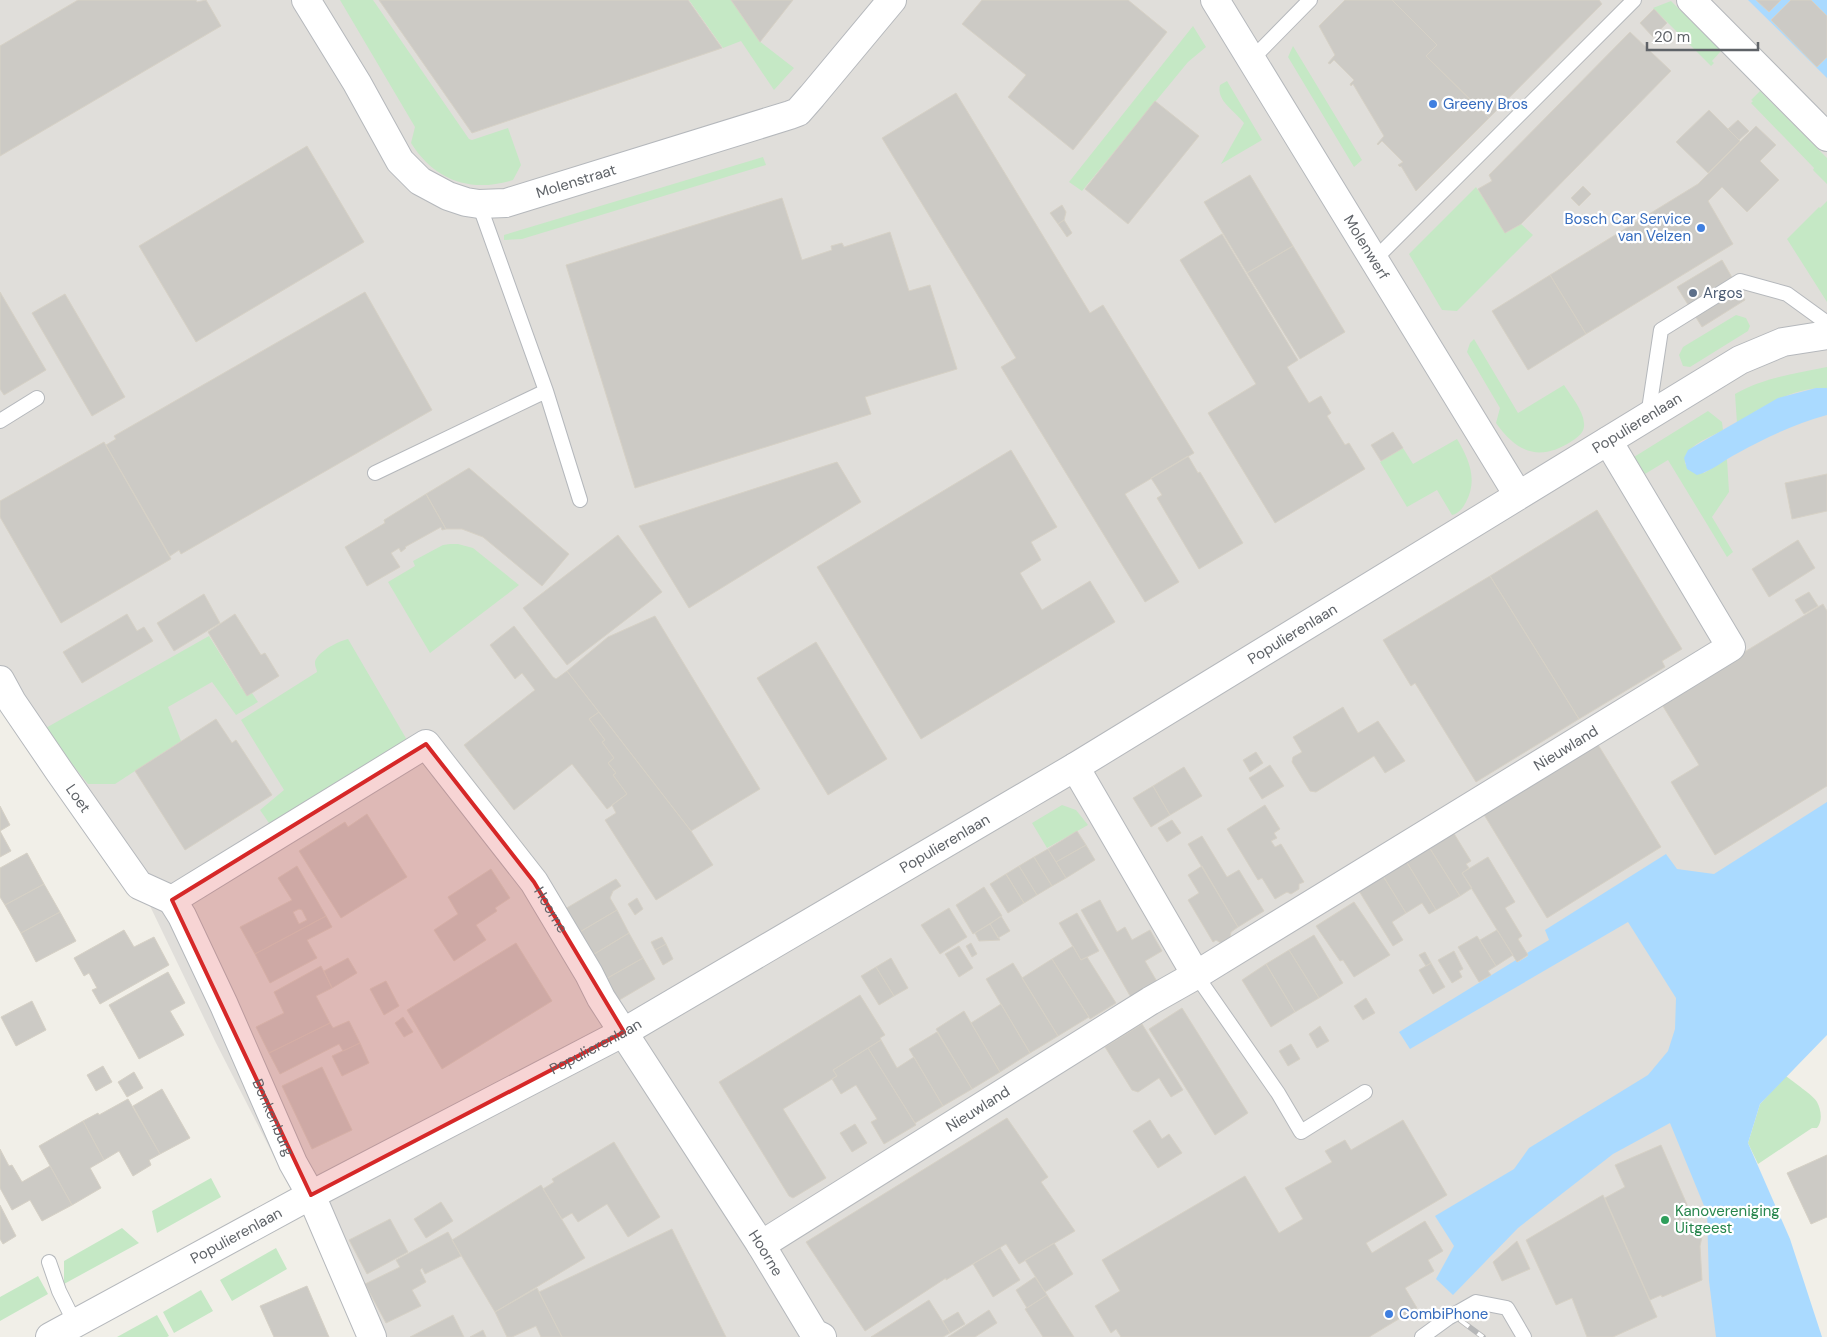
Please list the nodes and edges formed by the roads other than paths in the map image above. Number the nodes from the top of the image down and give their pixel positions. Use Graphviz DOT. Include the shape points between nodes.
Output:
graph roads {
  1 [pos="306,0"];
  2 [pos="892,0"];
  3 [pos="1215,0"];
  4 [pos="1310,0"];
  5 [pos="1634,0"];
  6 [pos="1691,0"];
  7 [pos="1251,60"];
  8 [pos="1827,137"];
  9 [pos="479,204"];
  10 [pos="1374,260"];
  11 [pos="1827,323"];
  12 [pos="1827,335"];
  13 [pos="546,390"];
  14 [pos="37,398"];
  15 [pos="1648,416"];
  16 [pos="0,421"];
  17 [pos="1608,441"];
  18 [pos="375,473"];
  19 [pos="1518,495"];
  20 [pos="580,500"];
  21 [pos="0,680"];
  22 [pos="1075,767"];
  23 [pos="172,900"];
  24 [pos="1196,975"];
  25 [pos="624,1032"];
  26 [pos="1365,1092"];
  27 [pos="311,1196"];
  28 [pos="761,1245"];
  29 [pos="49,1262"];
  30 [pos="75,1323"];
  31 [pos="50,1337"];
  32 [pos="372,1337"];
  33 [pos="822,1337"];
  34 [pos="1422,1337"];
  35 [pos="1524,1337"];
  1 -- 9 [label="street, Molenstraat" via="400,161 420,181 448,196"];
  2 -- 9 [label="street, Molenstraat" via="798,112 506,203"];
  3 -- 7 [label="street, Molenwerf"];
  4 -- 7 [label="lane"];
  5 -- 10 [label="lane"];
  6 -- 8 [label="street"];
  7 -- 10 [label="street, Molenwerf"];
  9 -- 13 [label="lane"];
  10 -- 19 [label="street, Molenwerf"];
  11 -- 15 [label="lane" via="1787,294 1740,281 1662,330"];
  12 -- 15 [label="street, Populierenlaan" via="1783,342 1740,360"];
  13 -- 18 [label="lane"];
  13 -- 20 [label="lane"];
  14 -- 16 [label="lane"];
  15 -- 17 [label="street, Populierenlaan"];
  17 -- 19 [label="street, Populierenlaan"];
  17 -- 24 [label="street, Nieuwland" via="1731,647"];
  19 -- 22 [label="street, Populierenlaan"];
  21 -- 23 [label="street, Loet" via="139,885"];
  22 -- 24 [label="street"];
  22 -- 25 [label="street, Populierenlaan"];
  23 -- 25 [label="street, Hoorne" via="426,744 534,882"];
  23 -- 27 [label="street, Bonkenburg" via="203,960 293,1163"];
  24 -- 26 [label="lane" via="1278,1093 1301,1132"];
  24 -- 28 [label="street, Nieuwland"];
  25 -- 27 [label="street, Populierenlaan"];
  25 -- 28 [label="street, Hoorne"];
  27 -- 30 [label="street, Populierenlaan"];
  27 -- 32 [label="street, Bonkenburg"];
  28 -- 33 [label="street, Hoorne" via="814,1333"];
  29 -- 30 [label="lane"];
  30 -- 31 [label="street, Populierenlaan"];
  34 -- 35 [label="lane" via="1476,1302 1507,1308"];
}
